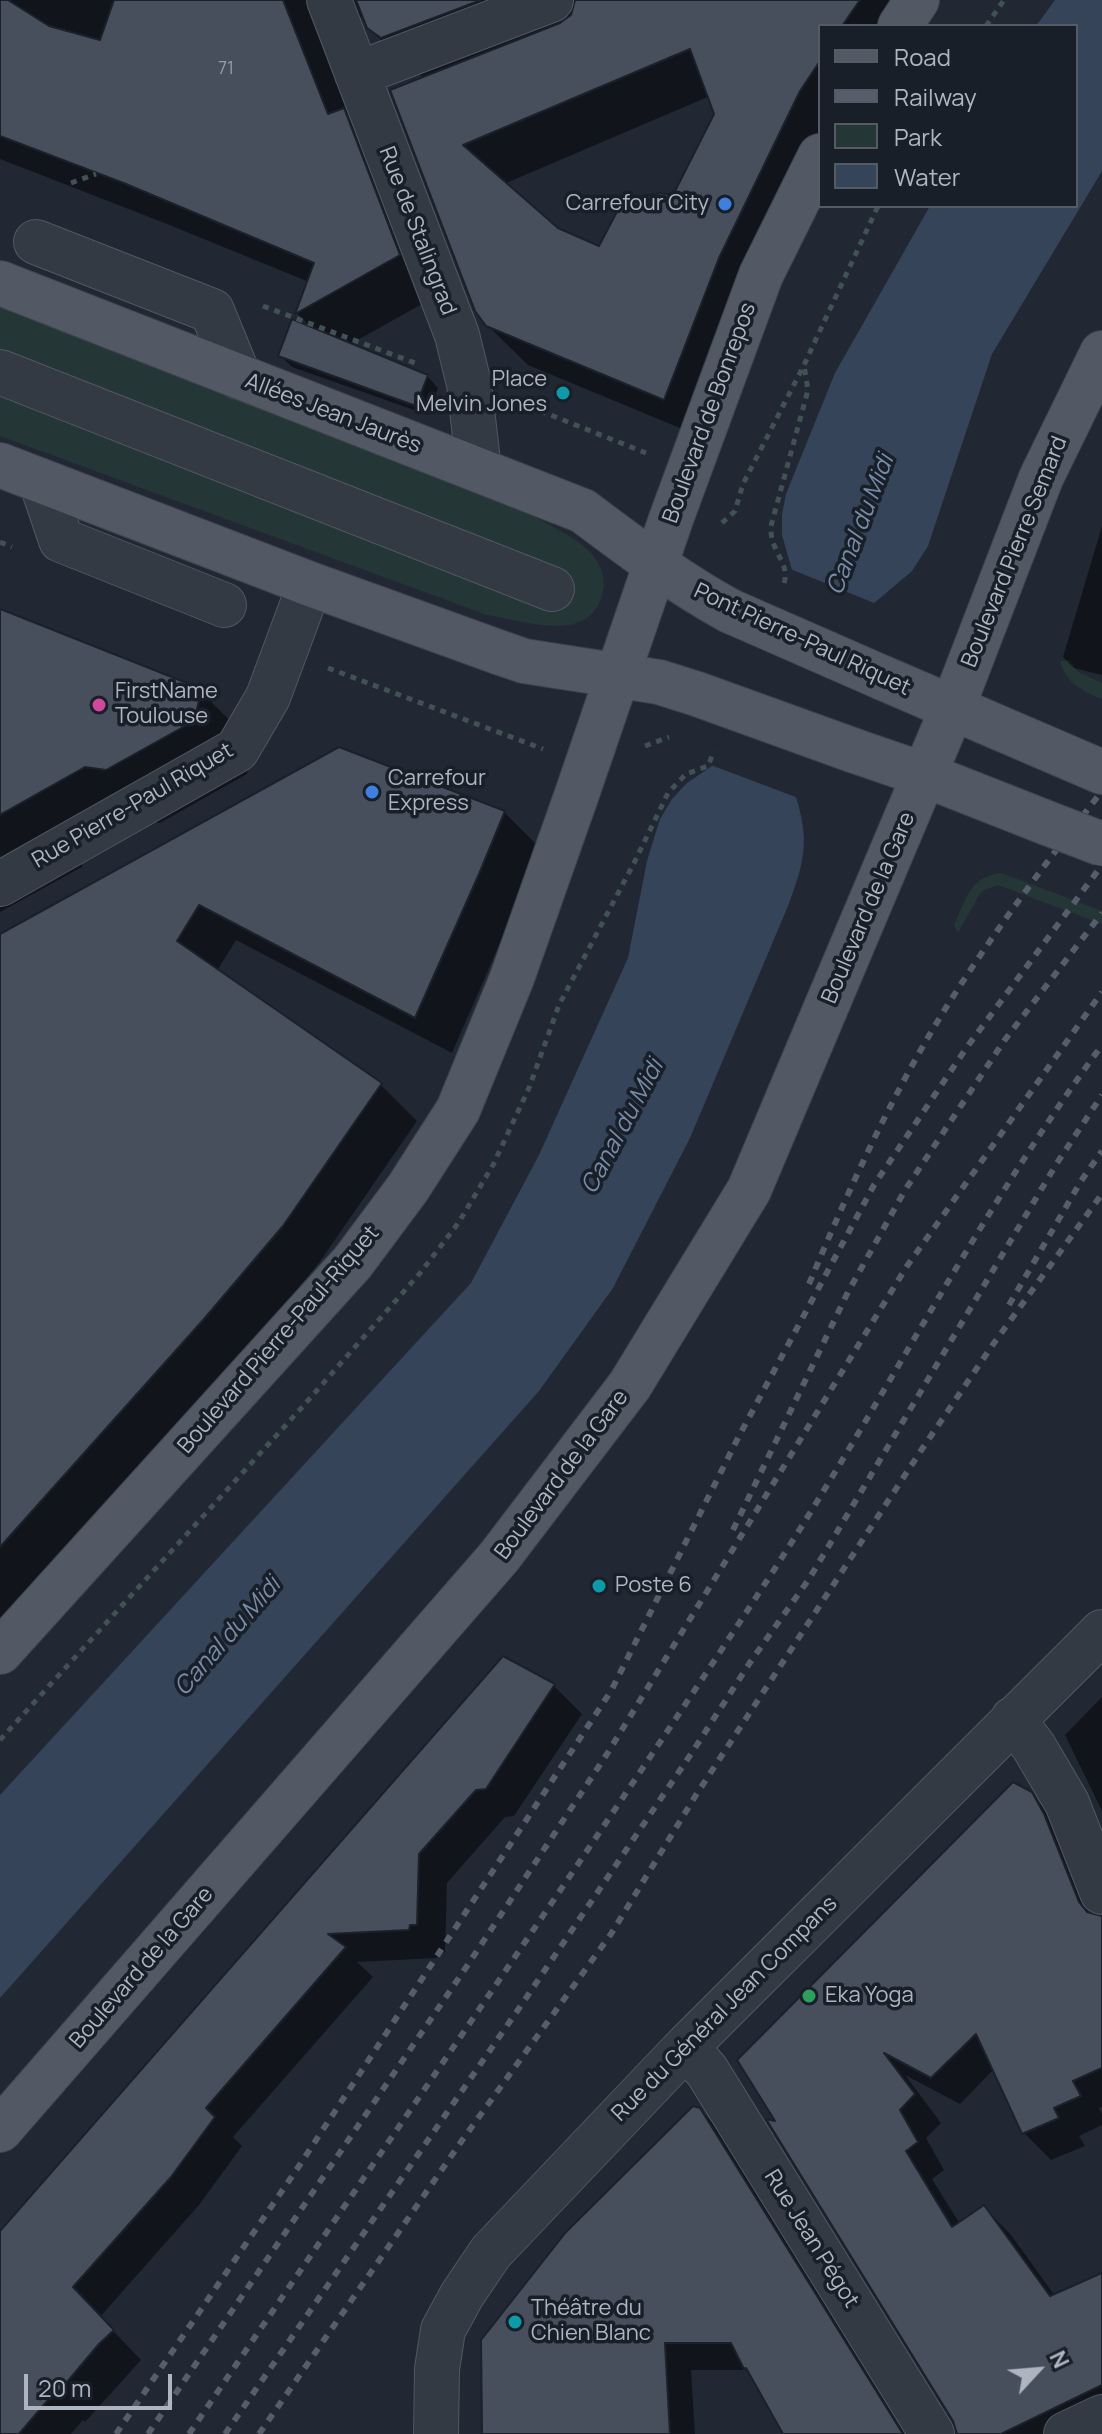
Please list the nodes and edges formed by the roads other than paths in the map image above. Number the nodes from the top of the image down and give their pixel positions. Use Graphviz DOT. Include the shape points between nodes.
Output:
graph roads {
  1 [pos="329,0"];
  2 [pos="551,0"];
  3 [pos="917,0"];
  4 [pos="901,24"];
  5 [pos="357,74"];
  6 [pos="818,160"];
  7 [pos="36,242"];
  8 [pos="0,283"];
  9 [pos="1102,353"];
  10 [pos="0,372"];
  11 [pos="239,377"];
  12 [pos="0,465"];
  13 [pos="479,470"];
  14 [pos="41,481"];
  15 [pos="655,565"];
  16 [pos="310,584"];
  17 [pos="552,589"];
  18 [pos="224,605"];
  19 [pos="617,676"];
  20 [pos="952,709"];
  21 [pos="1096,770"];
  22 [pos="925,775"];
  23 [pos="1102,844"];
  24 [pos="0,884"];
  25 [pos="1102,1632"];
  26 [pos="0,1652"];
  27 [pos="1013,1719"];
  28 [pos="1102,1892"];
  29 [pos="686,2047"];
  30 [pos="0,2130"];
  31 [pos="1102,2417"];
  32 [pos="436,2434"];
  33 [pos="932,2434"];
  34 [pos="1066,2434"];
  1 -- 5 [label="street, Rue de Stalingrad"];
  2 -- 5 [label="street"];
  3 -- 4 [label="main road"];
  5 -- 13 [label="street, Rue de Stalingrad" via="457,335"];
  6 -- 15 [label="main road, Boulevard de Bonrepos" via="761,275"];
  7 -- 11 [label="street" via="212,311"];
  8 -- 11 [label="main road, Allées Jean Jaurès"];
  9 -- 20 [label="main road, Boulevard Pierre Semard" via="1041,478"];
  10 -- 17 [label="street"];
  11 -- 13 [label="main road, Allées Jean Jaurès"];
  12 -- 14 [label="main road"];
  13 -- 15 [label="main road, Allées Jean Jaurès" via="583,511"];
  14 -- 16 [label="main road"];
  14 -- 18 [label="street" via="61,540"];
  15 -- 19 [label="main road, Boulevard de Bonrepos"];
  15 -- 20 [label="main road, Pont Pierre-Paul Riquet, bridge" via="730,611"];
  16 -- 19 [label="main road" via="524,661"];
  16 -- 24 [label="street, Rue Pierre-Paul Riquet" via="268,697 237,750"];
  19 -- 22 [label="main road, bridge" via="697,694"];
  19 -- 26 [label="main road, Boulevard Pierre-Paul-Riquet" via="506,993 458,1110 353,1262"];
  20 -- 21 [label="main road, Pont Pierre-Paul Riquet"];
  20 -- 22 [label="main road, Boulevard de la Gare"];
  22 -- 23 [label="main road, bridge"];
  22 -- 30 [label="main road, Boulevard de la Gare" via="749,1190 630,1385 499,1557"];
  25 -- 27 [label="street, Rue du Général Jean Compans"];
  27 -- 28 [label="street" via="1067,1803"];
  27 -- 29 [label="street, Rue du Général Jean Compans"];
  29 -- 32 [label="street, Rue du Général Jean Compans" via="491,2252 469,2284 443,2330"];
  29 -- 33 [label="street, Rue Jean Pégot" via="707,2071"];
  31 -- 34 [label="street"];
}
